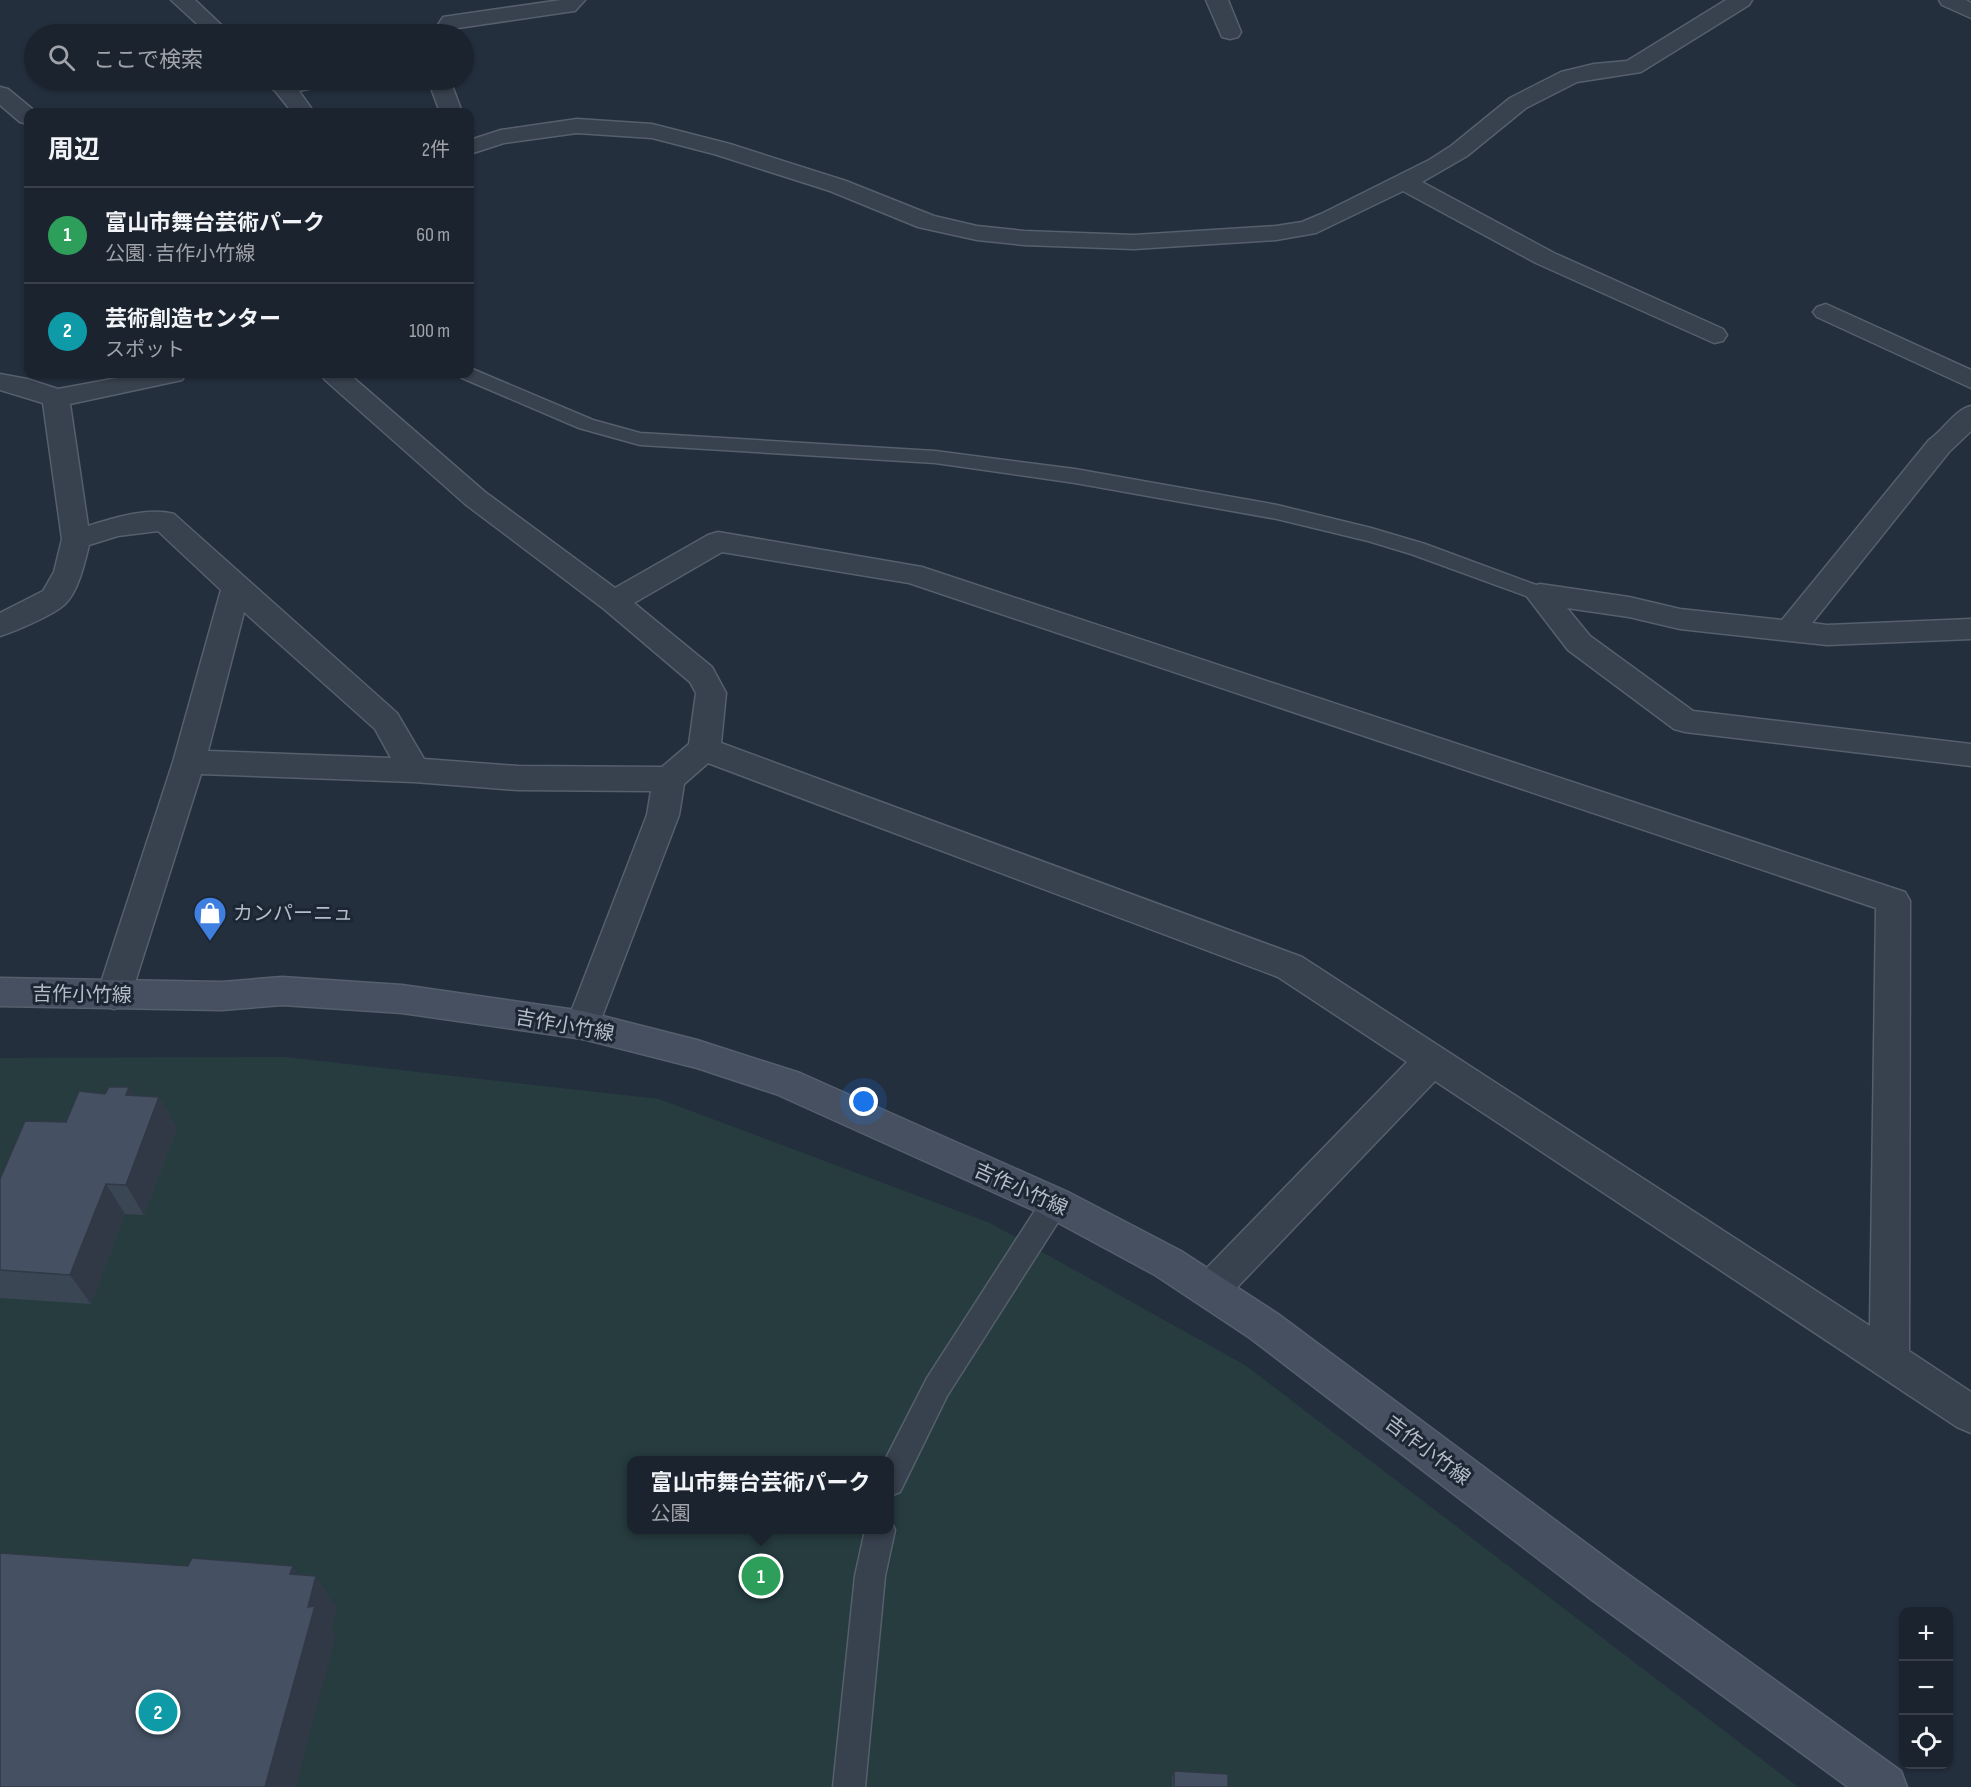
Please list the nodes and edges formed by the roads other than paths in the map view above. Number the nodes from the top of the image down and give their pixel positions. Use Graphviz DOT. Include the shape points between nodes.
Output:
graph roads {
  1 [pos="182,0"];
  2 [pos="574,0"];
  3 [pos="1217,0"];
  4 [pos="1741,0"];
  5 [pos="1950,0"];
  6 [pos="1971,12"];
  7 [pos="209,24"];
  8 [pos="450,24"];
  9 [pos="1230,32"];
  10 [pos="285,90"];
  11 [pos="443,90"];
  12 [pos="0,94"];
  13 [pos="300,108"];
  14 [pos="450,108"];
  15 [pos="24,114"];
  16 [pos="474,146"];
  17 [pos="1404,182"];
  18 [pos="1826,312"];
  19 [pos="1714,335"];
  20 [pos="474,377"];
  21 [pos="155,378"];
  22 [pos="338,378"];
  23 [pos="1971,380"];
  24 [pos="0,382"];
  25 [pos="56,398"];
  26 [pos="1971,414"];
  27 [pos="76,539"];
  28 [pos="236,588"];
  29 [pos="1540,594"];
  30 [pos="614,602"];
  31 [pos="0,626"];
  32 [pos="1971,629"];
  33 [pos="1789,631"];
  34 [pos="704,749"];
  35 [pos="1971,755"];
  36 [pos="189,762"];
  37 [pos="414,770"];
  38 [pos="669,779"];
  39 [pos="0,992"];
  40 [pos="114,995"];
  41 [pos="583,1025"];
  42 [pos="1432,1060"];
  43 [pos="1055,1203"];
  44 [pos="1211,1289"];
  45 [pos="1888,1359"];
  46 [pos="1971,1414"];
  47 [pos="894,1474"];
  48 [pos="879,1534"];
  49 [pos="849,1787"];
  50 [pos="1886,1787"];
  1 -- 7 [label="street"];
  2 -- 8 [label="street" via="567,6"];
  3 -- 9 [label="street"];
  4 -- 17 [label="street" via="1634,68 1569,77 1518,103 1460,152"];
  5 -- 6 [label="street"];
  10 -- 13 [label="street"];
  11 -- 14 [label="street"];
  12 -- 15 [label="street"];
  16 -- 17 [label="street" via="501,137 577,126 652,131 827,182 954,229 1082,241 1165,241 1307,228"];
  17 -- 19 [label="street" via="1545,258"];
  18 -- 23 [label="street"];
  20 -- 29 [label="lane" via="586,424 640,439 935,457 1076,476 1277,512 1371,535"];
  21 -- 25 [label="street"];
  22 -- 30 [label="street" via="475,498"];
  24 -- 25 [label="street"];
  25 -- 27 [label="street"];
  26 -- 33 [label="street" via="1939,446"];
  27 -- 28 [label="street" via="117,527 164,521"];
  27 -- 31 [label="street" via="68,572 54,598"];
  28 -- 36 [label="street"];
  28 -- 37 [label="street" via="386,721"];
  29 -- 33 [label="street" via="1629,606 1680,619"];
  29 -- 35 [label="street" via="1580,644 1685,720"];
  30 -- 34 [label="street" via="701,675 711,693"];
  30 -- 45 [label="street" via="718,542 912,574 1893,901"];
  32 -- 33 [label="street" via="1827,635"];
  34 -- 38 [label="street"];
  34 -- 42 [label="street" via="1290,967"];
  36 -- 37 [label="street"];
  36 -- 40 [label="street"];
  37 -- 38 [label="street" via="518,778"];
  38 -- 41 [label="street" via="663,815"];
  39 -- 40 [label="main road, 吉作小竹線"];
  40 -- 41 [label="main road, 吉作小竹線" via="222,996 282,991 402,999"];
  41 -- 43 [label="main road, 吉作小竹線" via="697,1054 787,1083"];
  42 -- 44 [label="street"];
  42 -- 45 [label="street"];
  43 -- 44 [label="main road, 吉作小竹線"];
  43 -- 47 [label="lane" via="937,1387"];
  44 -- 50 [label="main road, 吉作小竹線" via="1607,1585"];
  45 -- 46 [label="street"];
  48 -- 49 [label="lane" via="870,1576"];
}
